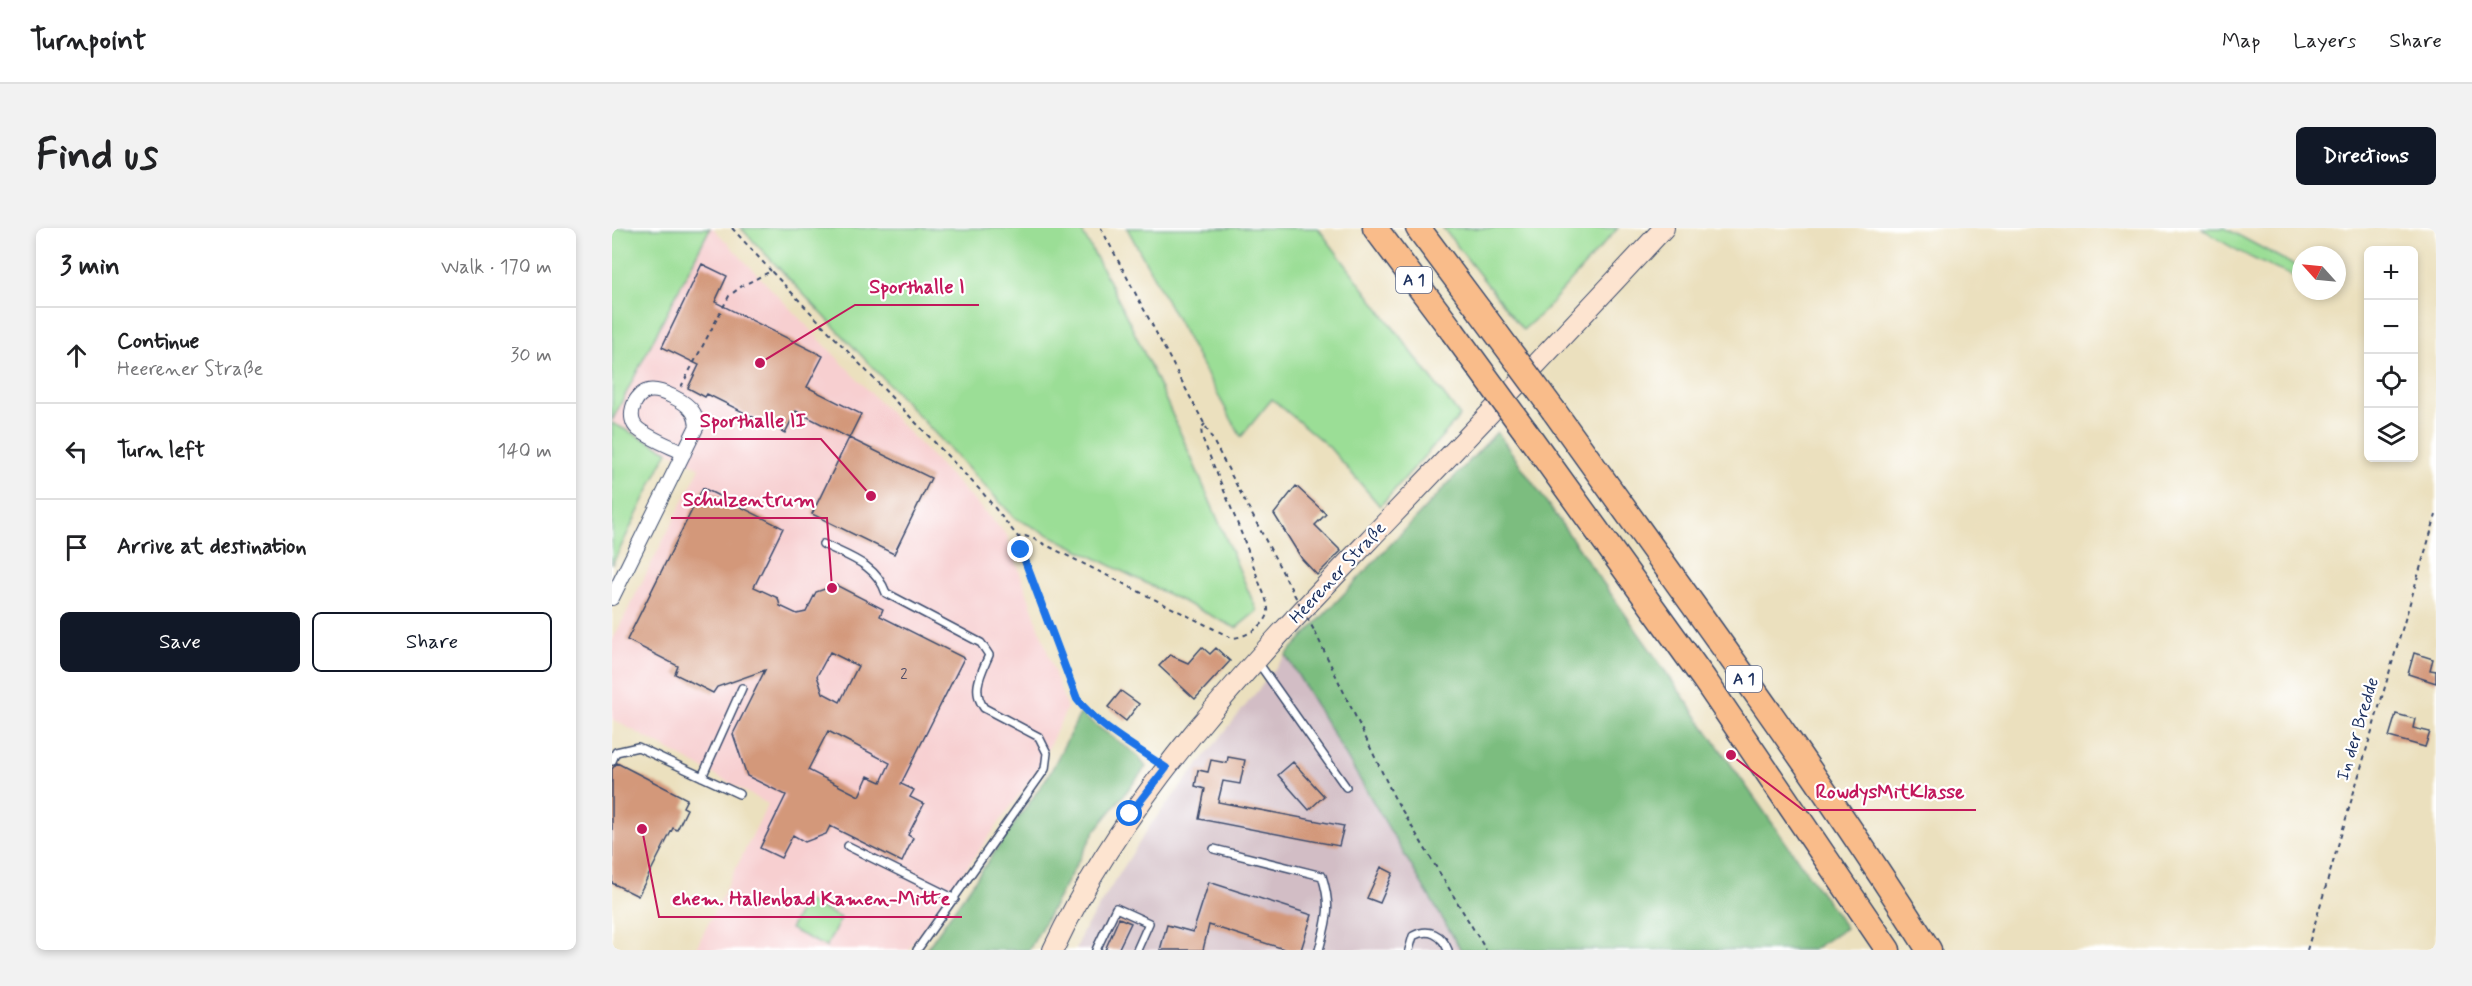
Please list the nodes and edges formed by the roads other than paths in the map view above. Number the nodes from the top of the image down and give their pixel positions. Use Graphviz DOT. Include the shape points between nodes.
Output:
graph roads {
  1 [pos="1375,228"];
  2 [pos="1418,228"];
  3 [pos="1664,228"];
  4 [pos="684,453"];
  5 [pos="823,544"];
  6 [pos="612,598"];
  7 [pos="1257,661"];
  8 [pos="742,688"];
  9 [pos="612,761"];
  10 [pos="702,777"];
  11 [pos="1346,787"];
  12 [pos="739,794"];
  13 [pos="849,846"];
  14 [pos="1214,849"];
  15 [pos="955,899"];
  16 [pos="917,950"];
  17 [pos="1053,950"];
  18 [pos="1096,950"];
  19 [pos="1137,950"];
  20 [pos="1319,950"];
  21 [pos="1409,950"];
  22 [pos="1448,950"];
  23 [pos="1888,950"];
  24 [pos="1929,950"];
  1 -- 23 [label="highway, A 1, bridge" via="1704,679"];
  2 -- 24 [label="highway, A 1, bridge" via="1728,656"];
  3 -- 7 [label="main road, Heerener Straße"];
  4 -- 4 [label="street" via="697,426 688,406 658,391 639,396 631,419 637,428"];
  4 -- 6 [label="street"];
  5 -- 15 [label="lane" via="872,568 886,593 981,643 989,655 977,684 978,700 984,708 1039,737 1047,753 1045,769"];
  7 -- 11 [label="lane"];
  7 -- 17 [label="main road, Heerener Straße" via="1166,768 1112,842"];
  8 -- 10 [label="lane"];
  9 -- 10 [label="lane" via="616,752 638,747"];
  10 -- 12 [label="lane"];
  13 -- 15 [label="lane"];
  14 -- 20 [label="lane" via="1322,876 1329,897 1328,919"];
  15 -- 16 [label="lane"];
  18 -- 19 [label="lane" via="1116,908 1149,923"];
  21 -- 22 [label="lane" via="1413,936 1428,931 1437,935"];
}
